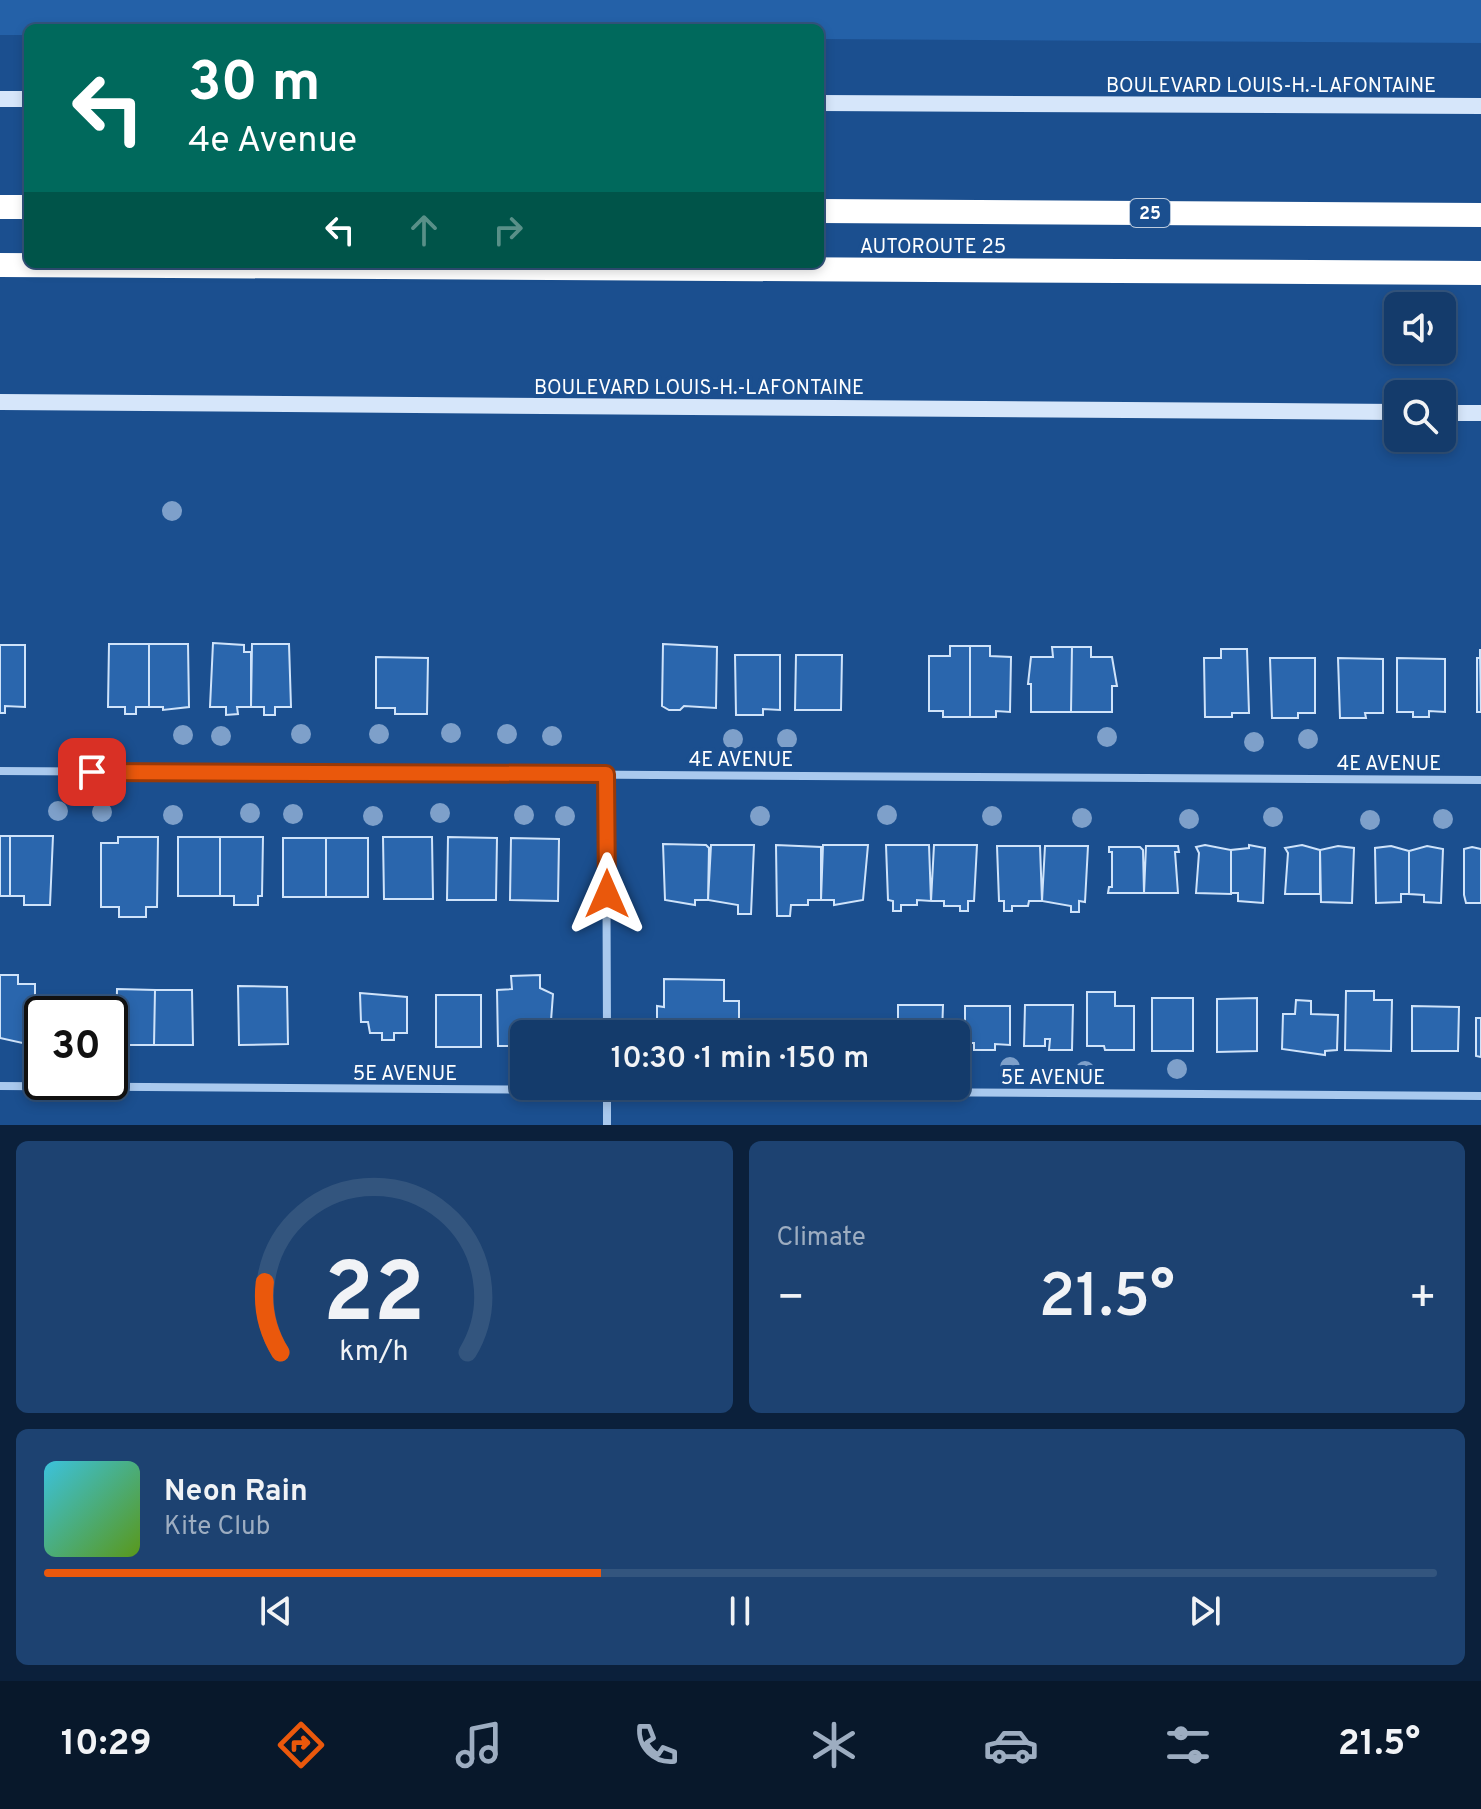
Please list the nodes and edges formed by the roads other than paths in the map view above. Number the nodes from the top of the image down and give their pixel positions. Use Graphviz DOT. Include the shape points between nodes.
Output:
graph roads {
  1 [pos="0,99"];
  2 [pos="24,99"];
  3 [pos="824,103"];
  4 [pos="1481,106"];
  5 [pos="0,207"];
  6 [pos="24,207"];
  7 [pos="824,211"];
  8 [pos="1481,215"];
  9 [pos="0,265"];
  10 [pos="24,265"];
  11 [pos="555,268"];
  12 [pos="1481,273"];
  13 [pos="0,402"];
  14 [pos="1384,412"];
  15 [pos="1456,413"];
  16 [pos="1481,413"];
  17 [pos="0,771"];
  18 [pos="606,774"];
  19 [pos="1481,780"];
  20 [pos="607,1020"];
  21 [pos="0,1086"];
  22 [pos="510,1088"];
  23 [pos="970,1091"];
  24 [pos="1481,1096"];
  25 [pos="607,1100"];
  26 [pos="607,1125"];
  1 -- 2 [label="main road"];
  3 -- 4 [label="main road, BOULEVARD LOUIS-H.-LAFONTAINE"];
  5 -- 6 [label="highway"];
  7 -- 8 [label="highway, AUTOROUTE 25 / 25"];
  9 -- 10 [label="highway, AUTOROUTE 25"];
  11 -- 12 [label="highway, AUTOROUTE 25"];
  13 -- 14 [label="main road, BOULEVARD LOUIS-H.-LAFONTAINE"];
  15 -- 16 [label="main road"];
  17 -- 18 [label="street, 4E AVENUE"];
  18 -- 19 [label="street, 4E AVENUE"];
  18 -- 20 [label="street"];
  21 -- 22 [label="street, 5E AVENUE"];
  23 -- 24 [label="street, 5E AVENUE"];
  25 -- 26 [label="street"];
}
